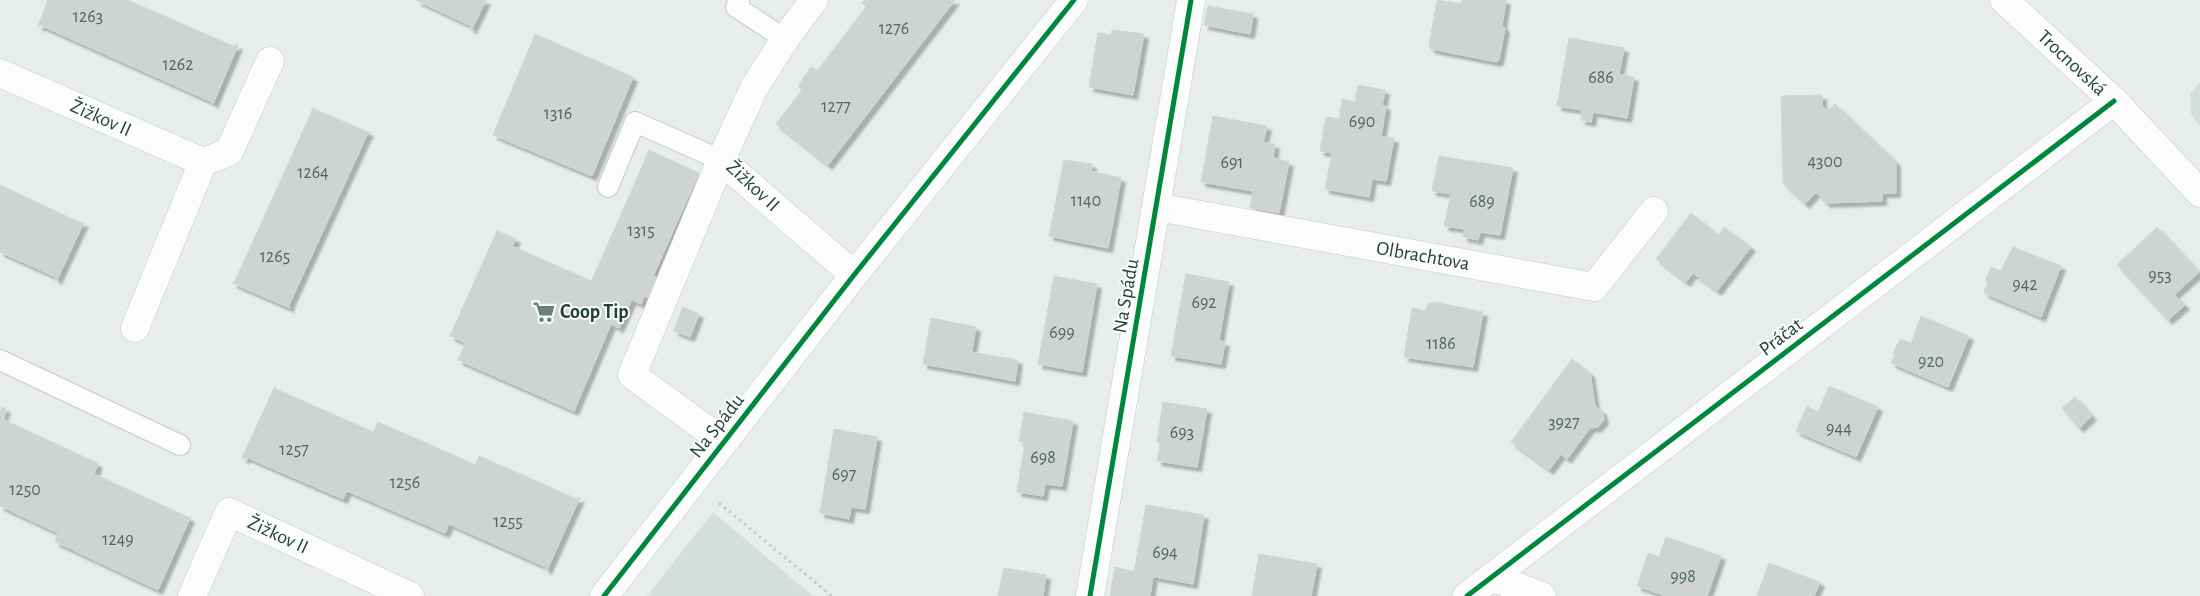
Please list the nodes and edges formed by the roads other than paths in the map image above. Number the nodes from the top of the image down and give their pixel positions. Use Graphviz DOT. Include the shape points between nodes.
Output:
graph roads {
  1 [pos="739,0"];
  2 [pos="814,0"];
  3 [pos="1074,0"];
  4 [pos="1191,0"];
  5 [pos="2004,0"];
  6 [pos="786,38"];
  7 [pos="270,61"];
  8 [pos="0,73"];
  9 [pos="2114,101"];
  10 [pos="722,160"];
  11 [pos="203,162"];
  12 [pos="608,187"];
  13 [pos="2200,193"];
  14 [pos="1157,207"];
  15 [pos="1654,211"];
  16 [pos="854,275"];
  17 [pos="135,328"];
  18 [pos="0,360"];
  19 [pos="724,442"];
  20 [pos="180,445"];
  21 [pos="1491,577"];
  22 [pos="192,596"];
  23 [pos="410,596"];
  24 [pos="604,596"];
  25 [pos="1090,596"];
  26 [pos="1467,596"];
  27 [pos="1542,596"];
  1 -- 6 [label="lane" via="736,7"];
  2 -- 6 [label="street, Žižkov II"];
  3 -- 16 [label="street, Na Spádu"];
  4 -- 14 [label="street, Na Spádu"];
  5 -- 9 [label="street, Trocnovská"];
  6 -- 10 [label="street, Žižkov II" via="754,88"];
  7 -- 11 [label="street" via="229,152"];
  8 -- 11 [label="street, Žižkov II"];
  9 -- 13 [label="street, Trocnovská"];
  9 -- 21 [label="street, Práčat"];
  10 -- 12 [label="lane" via="636,122"];
  10 -- 16 [label="street, Žižkov II"];
  10 -- 19 [label="street" via="632,374"];
  11 -- 17 [label="street"];
  14 -- 15 [label="street, Olbrachtova" via="1594,287"];
  14 -- 25 [label="street, Na Spádu"];
  16 -- 19 [label="street, Na Spádu"];
  18 -- 20 [label="lane"];
  19 -- 24 [label="street, Na Spádu"];
  21 -- 26 [label="street, Práčat"];
  21 -- 27 [label="street"];
  22 -- 23 [label="street, Žižkov II" via="229,512"];
}
